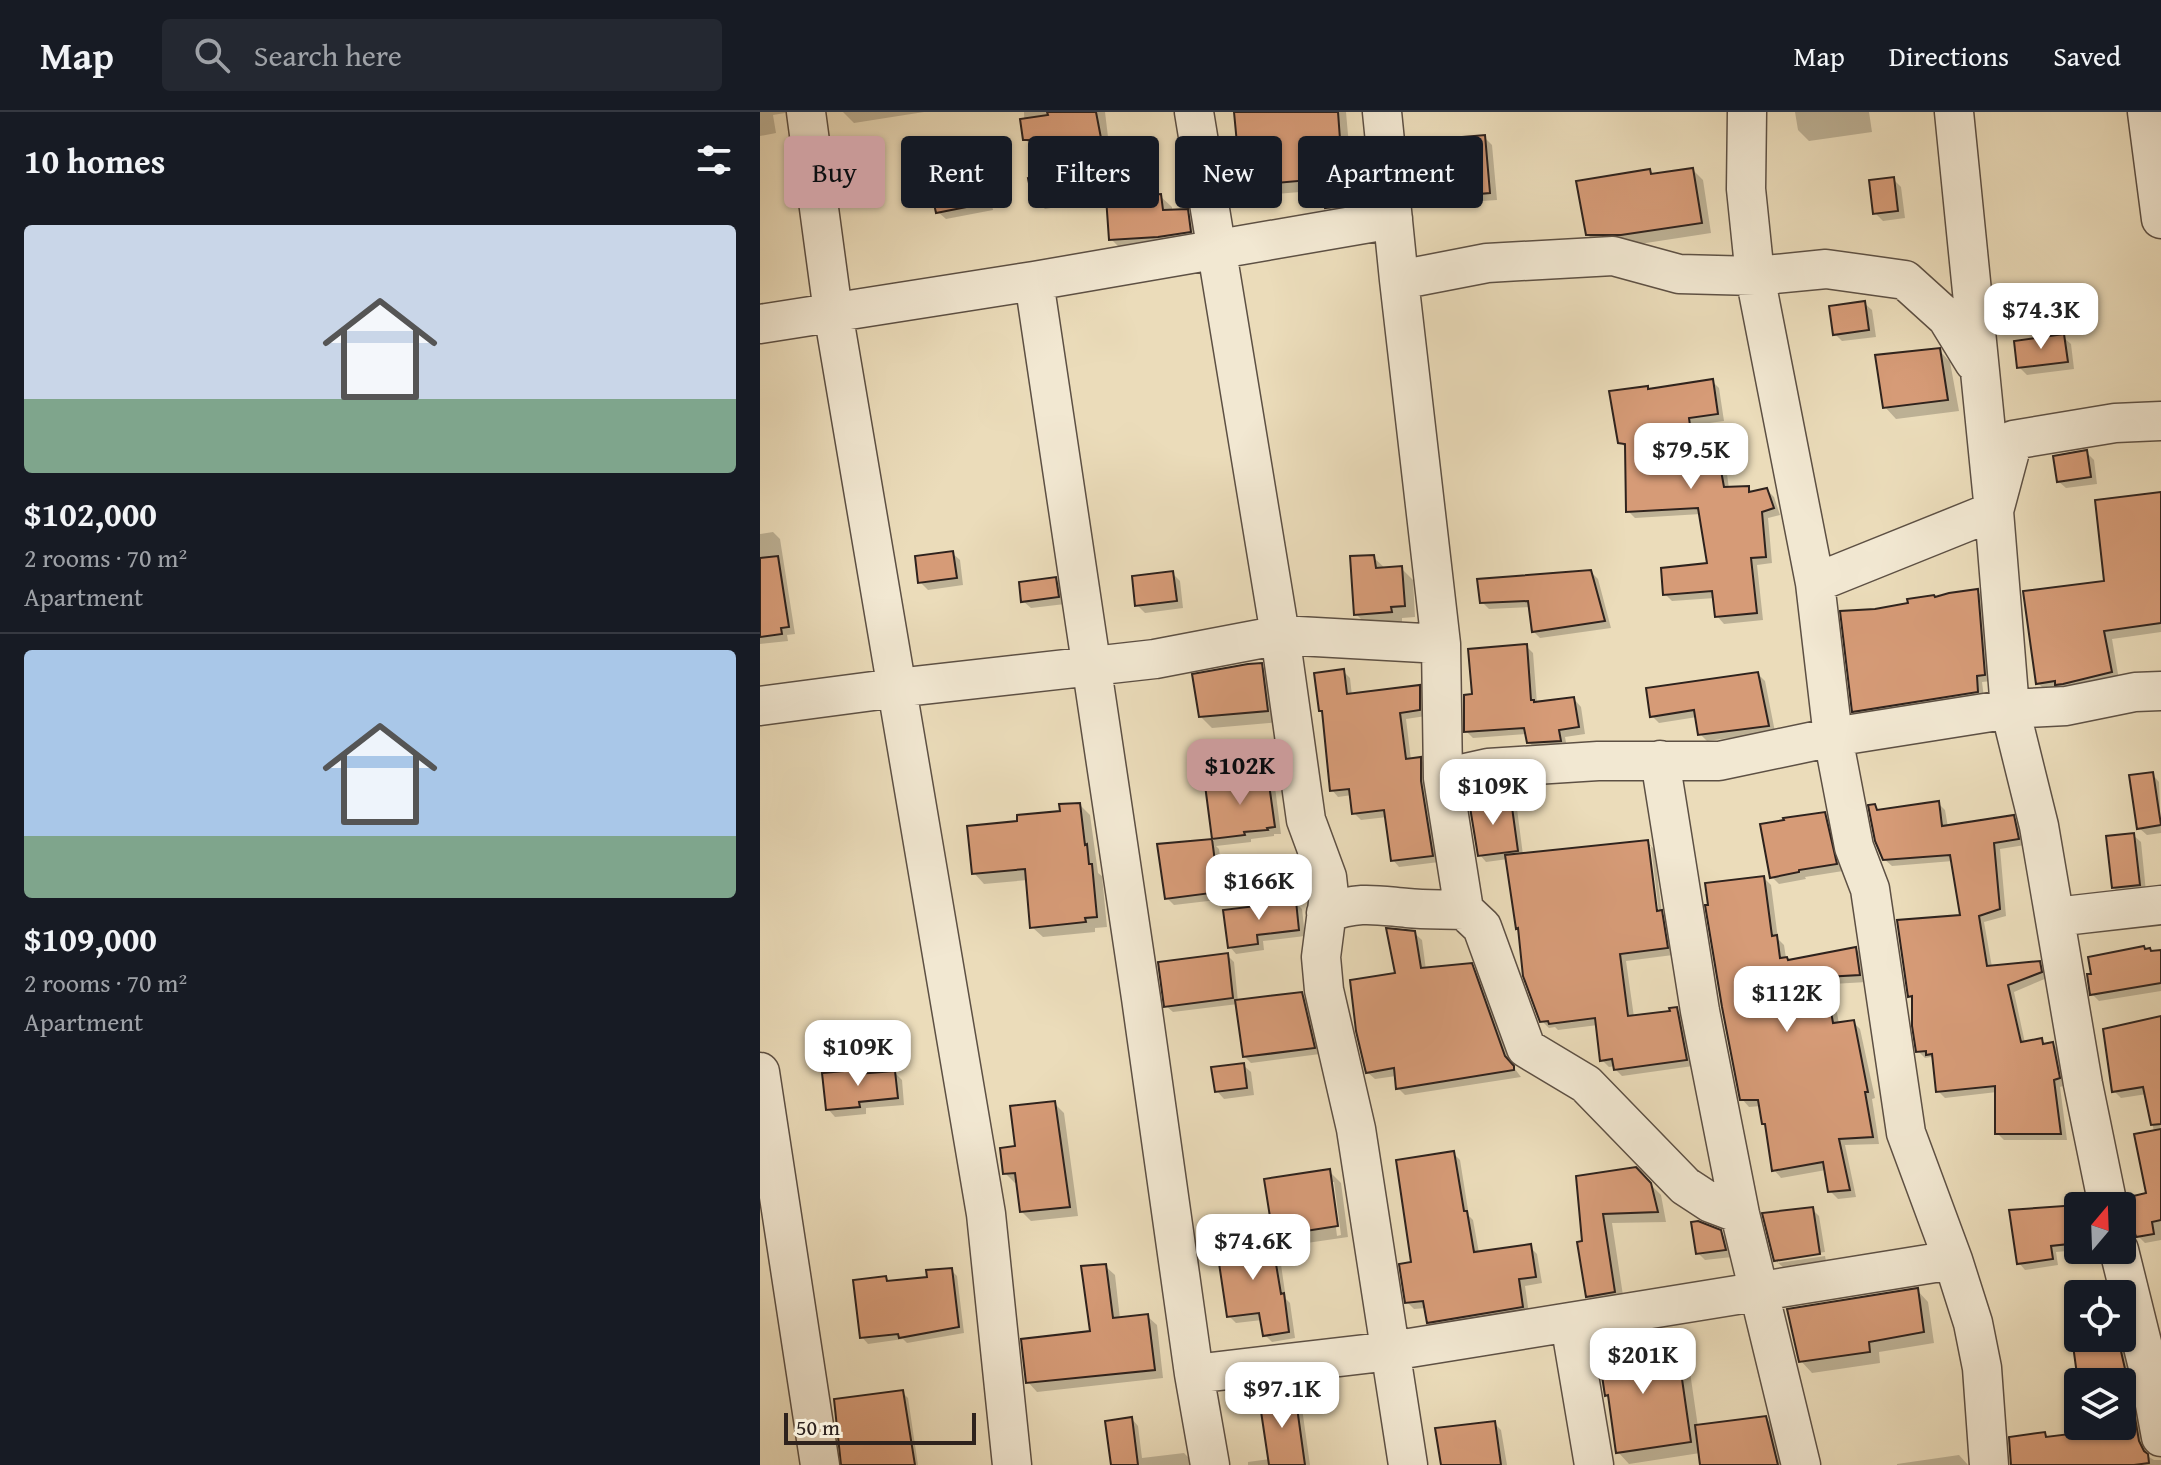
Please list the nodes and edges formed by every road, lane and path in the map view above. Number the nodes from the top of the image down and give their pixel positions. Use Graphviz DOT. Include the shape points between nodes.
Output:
graph roads {
  1 [pos="806,112"];
  2 [pos="1194,112"];
  3 [pos="1382,112"];
  4 [pos="1747,112"];
  5 [pos="1954,112"];
  6 [pos="2147,112"];
  7 [pos="1393,219"];
  8 [pos="2161,219"];
  9 [pos="1216,250"];
  10 [pos="1755,276"];
  11 [pos="1399,280"];
  12 [pos="1034,281"];
  13 [pos="833,312"];
  14 [pos="760,324"];
  15 [pos="1980,371"];
  16 [pos="2161,421"];
  17 [pos="1994,511"];
  18 [pos="1815,583"];
  19 [pos="1280,635"];
  20 [pos="1441,644"];
  21 [pos="1090,666"];
  22 [pos="896,688"];
  23 [pos="2161,691"];
  24 [pos="760,706"];
  25 [pos="2010,709"];
  26 [pos="1833,737"];
  27 [pos="1660,760"];
  28 [pos="1443,778"];
  29 [pos="2161,905"];
  30 [pos="1464,910"];
  31 [pos="1326,913"];
  32 [pos="2055,917"];
  33 [pos="760,1072"];
  34 [pos="2105,1192"];
  35 [pos="1740,1214"];
  36 [pos="1953,1260"];
  37 [pos="2122,1264"];
  38 [pos="1759,1293"];
  39 [pos="1570,1323"];
  40 [pos="1391,1351"];
  41 [pos="1194,1374"];
  42 [pos="2161,1437"];
  43 [pos="820,1465"];
  44 [pos="1012,1465"];
  45 [pos="1210,1465"];
  46 [pos="1408,1465"];
  47 [pos="1594,1465"];
  48 [pos="1801,1465"];
  49 [pos="1989,1465"];
  1 -- 13 [label="street"];
  2 -- 9 [label="street"];
  3 -- 7 [label="street"];
  4 -- 10 [label="street" via="1746,189"];
  5 -- 15 [label="street"];
  6 -- 8 [label="street"];
  7 -- 9 [label="street"];
  7 -- 11 [label="street"];
  9 -- 12 [label="street"];
  9 -- 19 [label="street"];
  10 -- 11 [label="street" via="1679,274 1613,256 1487,263"];
  10 -- 15 [label="street" via="1826,269 1905,280 1947,318"];
  10 -- 18 [label="street"];
  11 -- 20 [label="street"];
  12 -- 13 [label="street"];
  12 -- 21 [label="street"];
  13 -- 14 [label="street"];
  13 -- 22 [label="street"];
  15 -- 17 [label="street"];
  16 -- 17 [label="street" via="2013,440"];
  17 -- 18 [label="street"];
  17 -- 25 [label="street"];
  18 -- 26 [label="street"];
  19 -- 20 [label="street"];
  19 -- 21 [label="street"];
  19 -- 31 [label="street" via="1306,820 1327,877"];
  20 -- 28 [label="street"];
  21 -- 22 [label="street"];
  21 -- 41 [label="street"];
  22 -- 24 [label="street"];
  22 -- 44 [label="street" via="986,1214"];
  23 -- 25 [label="street"];
  25 -- 26 [label="street"];
  25 -- 32 [label="street"];
  26 -- 27 [label="street" via="1719,761"];
  26 -- 36 [label="street" via="1854,847 1870,889 1906,1133"];
  27 -- 28 [label="street" via="1488,768"];
  27 -- 35 [label="street" via="1700,1011"];
  28 -- 30 [label="street"];
  29 -- 32 [label="street"];
  30 -- 31 [label="street" via="1373,904"];
  30 -- 35 [label="street" via="1482,927 1526,1048 1586,1084 1685,1186"];
  31 -- 40 [label="street" via="1324,990 1356,1129"];
  32 -- 34 [label="street"];
  33 -- 43 [label="street"];
  35 -- 38 [label="street"];
  36 -- 38 [label="street"];
  36 -- 49 [label="street" via="1982,1368"];
  37 -- 42 [label="street"];
  38 -- 39 [label="street"];
  38 -- 48 [label="street"];
  39 -- 40 [label="street"];
  39 -- 47 [label="street"];
  40 -- 41 [label="street"];
  40 -- 46 [label="street"];
  41 -- 45 [label="street"];
}
